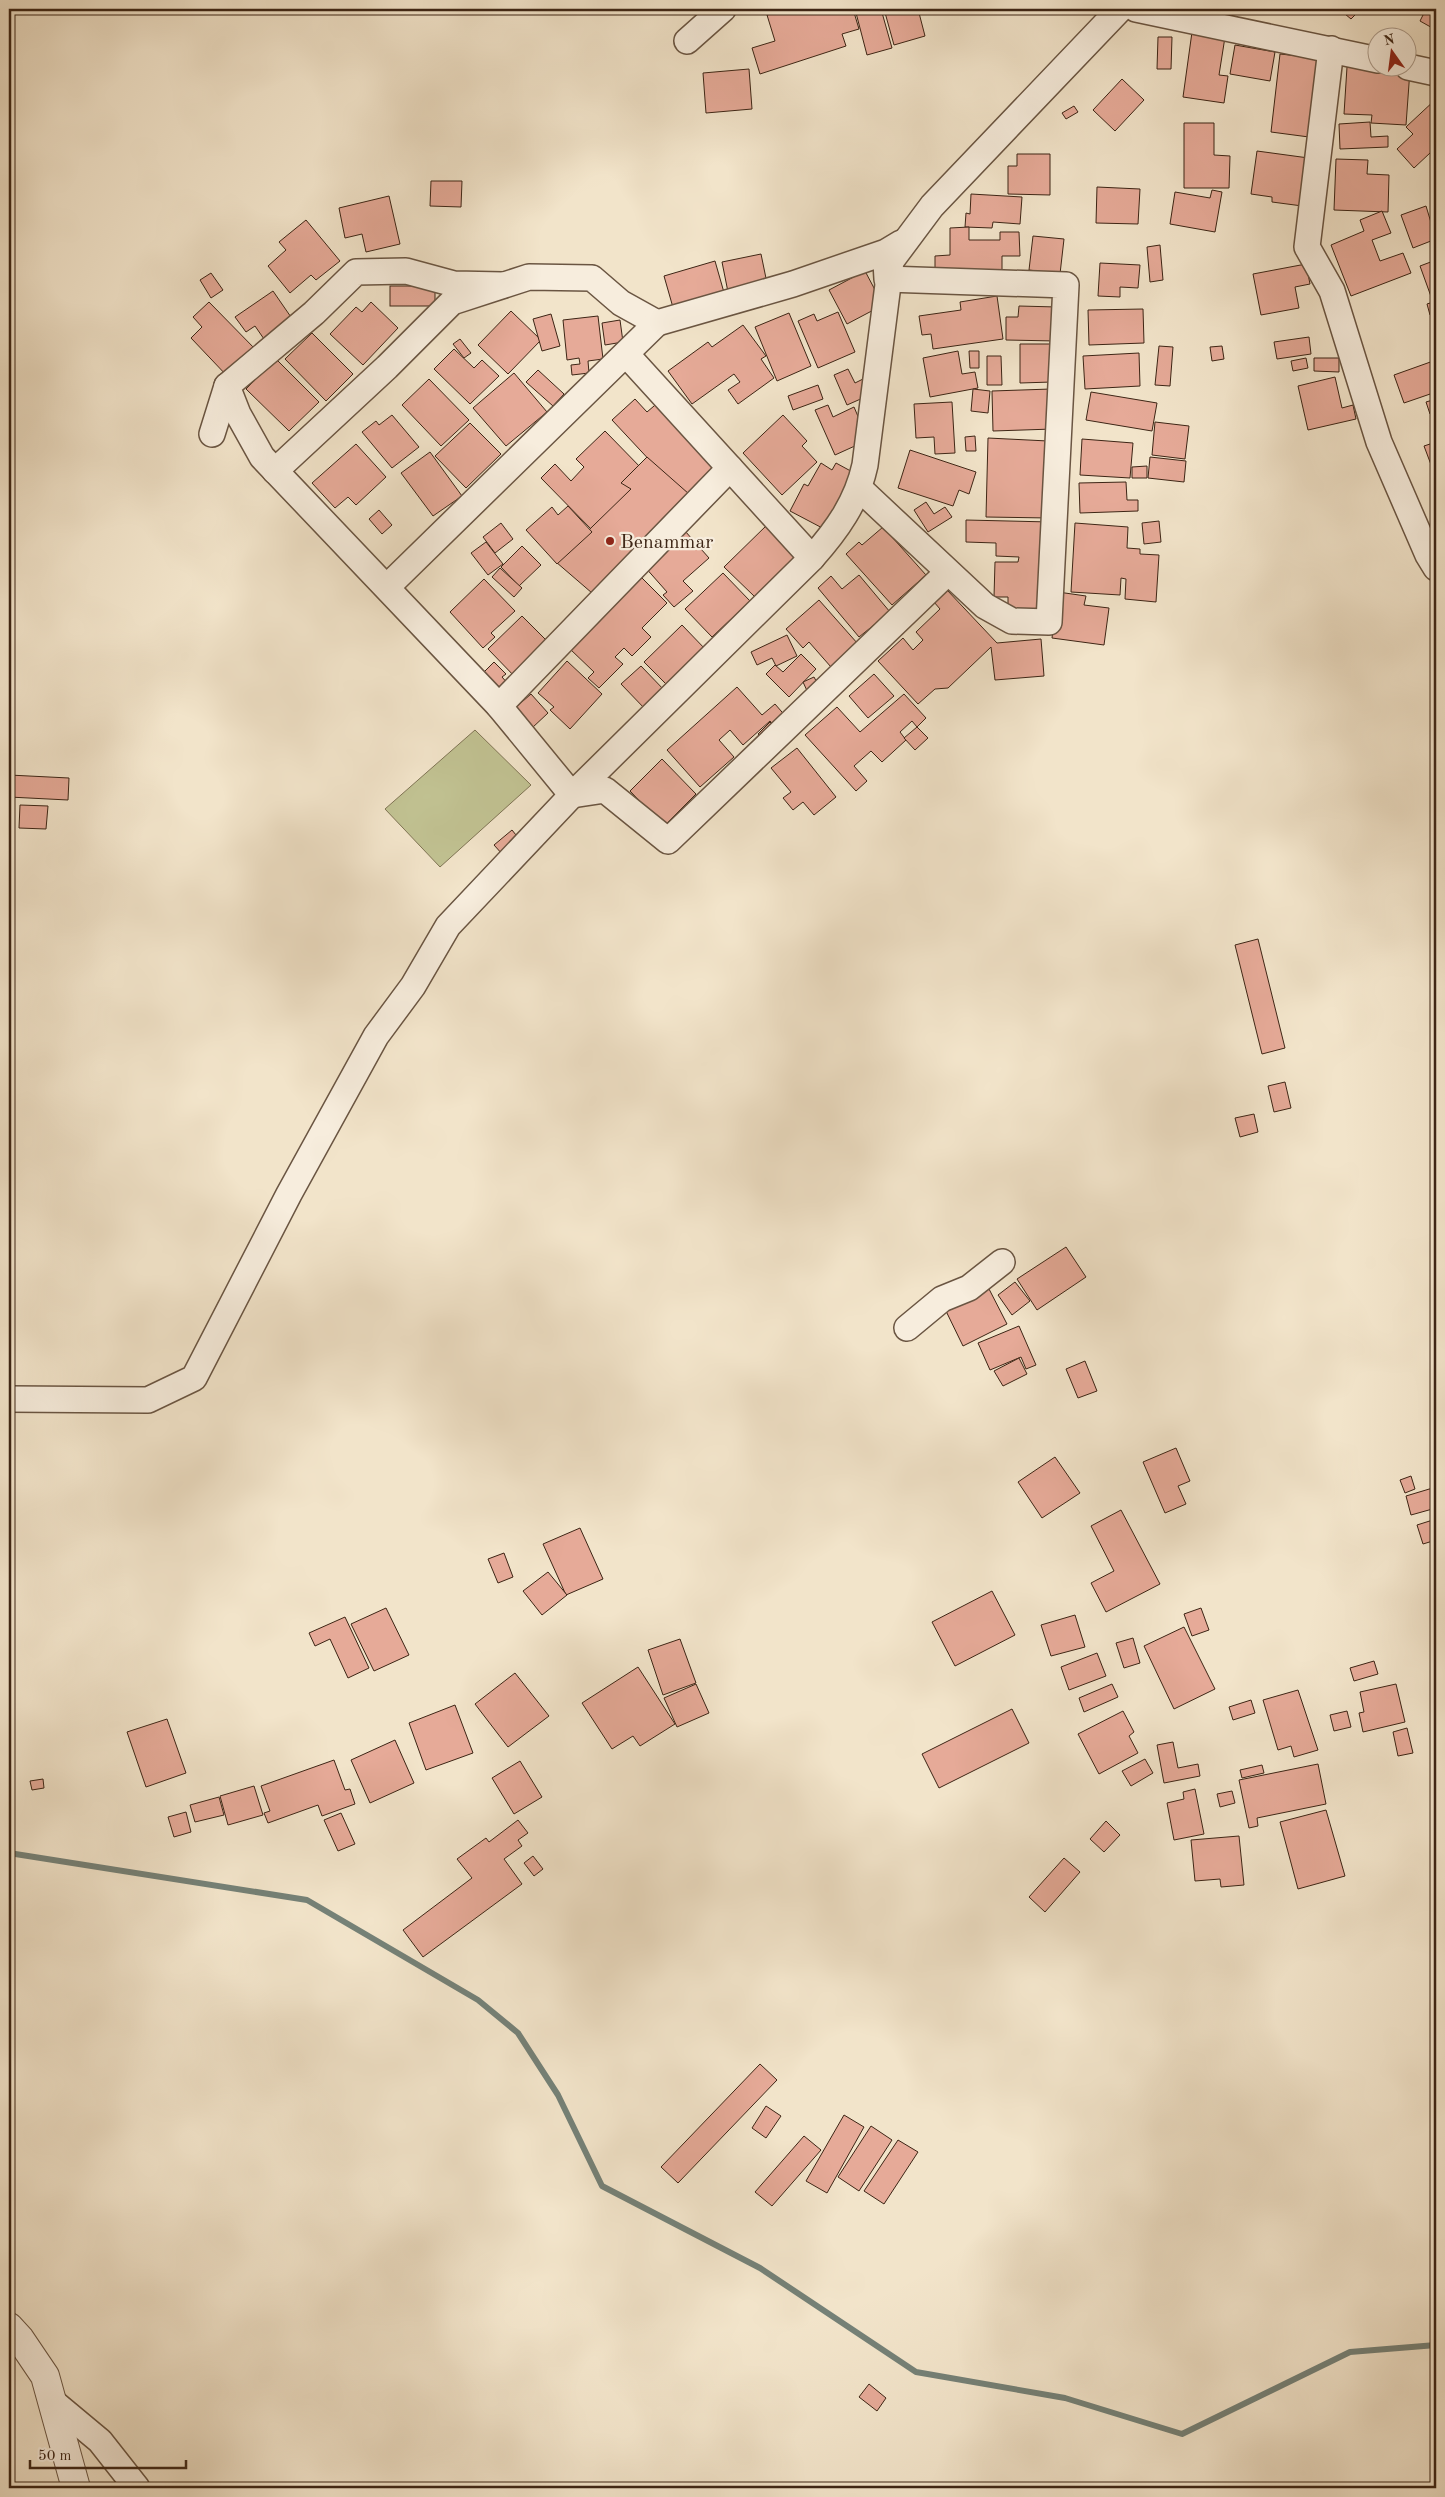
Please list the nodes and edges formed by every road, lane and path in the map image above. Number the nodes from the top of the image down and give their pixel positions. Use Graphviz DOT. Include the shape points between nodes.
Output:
graph roads {
  1 [pos="723,9"];
  2 [pos="1120,9"];
  3 [pos="1136,9"];
  4 [pos="687,41"];
  5 [pos="1331,49"];
  6 [pos="1368,58"];
  7 [pos="1418,70"];
  8 [pos="1436,74"];
  9 [pos="908,238"];
  10 [pos="886,252"];
  11 [pos="887,279"];
  12 [pos="503,285"];
  13 [pos="657,323"];
  14 [pos="626,354"];
  15 [pos="227,386"];
  16 [pos="212,434"];
  17 [pos="730,468"];
  18 [pos="275,471"];
  19 [pos="860,489"];
  20 [pos="812,558"];
  21 [pos="1436,568"];
  22 [pos="947,572"];
  23 [pos="387,587"];
  24 [pos="498,706"];
  25 [pos="572,795"];
  26 [pos="1002,1262"];
  27 [pos="907,1328"];
  28 [pos="9,1399"];
  29 [pos="9,2327"];
  30 [pos="52,2401"];
  31 [pos="76,2488"];
  32 [pos="137,2488"];
  1 -- 4 [label="street"];
  2 -- 9 [label="street" via="932,206"];
  3 -- 5 [label="street"];
  5 -- 6 [label="street"];
  5 -- 21 [label="street" via="1307,247 1332,292 1380,442"];
  7 -- 8 [label="street"];
  9 -- 10 [label="street"];
  9 -- 11 [label="street" via="891,261"];
  10 -- 11 [label="street"];
  10 -- 13 [label="street" via="793,284"];
  11 -- 19 [label="street"];
  11 -- 22 [label="street" via="1066,285 1049,622 1012,621 985,606"];
  12 -- 13 [label="street" via="529,277 592,278 621,302"];
  12 -- 15 [label="street" via="454,284 406,272 356,272 314,313"];
  12 -- 18 [label="street" via="452,302 388,367"];
  13 -- 14 [label="street"];
  14 -- 17 [label="street"];
  14 -- 23 [label="street"];
  15 -- 16 [label="street"];
  15 -- 18 [label="street" via="238,414 262,457"];
  17 -- 20 [label="street"];
  17 -- 24 [label="street"];
  18 -- 23 [label="street"];
  19 -- 20 [label="street" via="843,518"];
  19 -- 22 [label="street"];
  20 -- 25 [label="street"];
  22 -- 25 [label="street" via="668,841 605,790"];
  23 -- 24 [label="street"];
  24 -- 25 [label="street"];
  25 -- 28 [label="street" via="448,926 414,986 376,1036 289,1194 194,1378 148,1400"];
  26 -- 27 [label="street" via="969,1288 942,1299"];
  29 -- 30 [label="street" via="45,2376"];
  30 -- 31 [label="street"];
  30 -- 32 [label="street" via="100,2441"];
}
